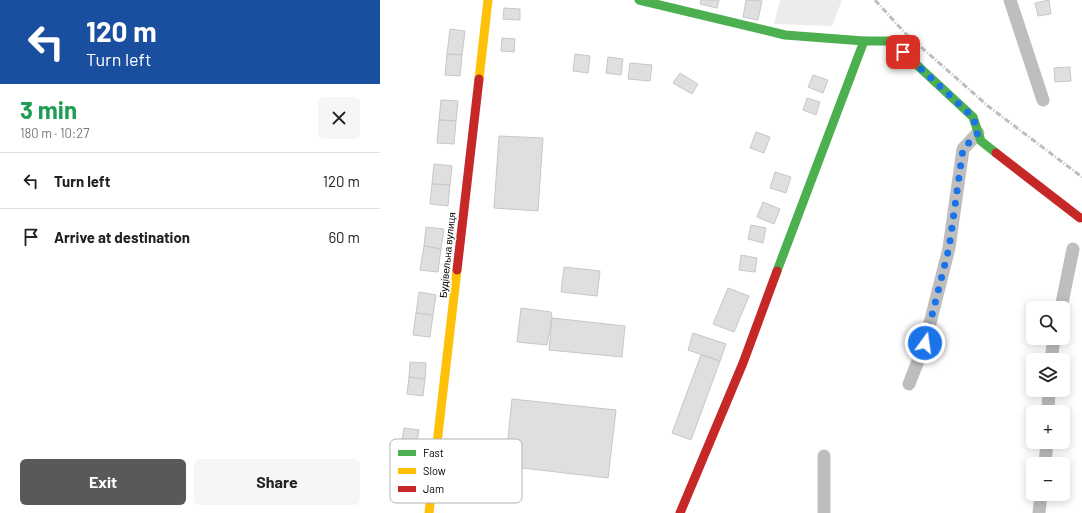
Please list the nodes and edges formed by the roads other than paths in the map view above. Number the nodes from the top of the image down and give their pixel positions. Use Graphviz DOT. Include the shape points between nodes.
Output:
graph roads {
  1 [pos="488,0"];
  2 [pos="639,0"];
  3 [pos="1010,0"];
  4 [pos="864,41"];
  5 [pos="1043,100"];
  6 [pos="978,133"];
  7 [pos="1080,218"];
  8 [pos="1073,249"];
  9 [pos="1062,301"];
  10 [pos="909,384"];
  11 [pos="438,439"];
  12 [pos="824,456"];
  13 [pos="1040,501"];
  14 [pos="430,503"];
  15 [pos="429,513"];
  16 [pos="680,513"];
  17 [pos="824,513"];
  18 [pos="1039,513"];
  1 -- 11 [label="street, Будівельна вулиця"];
  2 -- 4 [label="street" via="785,35"];
  3 -- 5 [label="street"];
  4 -- 6 [label="street" via="891,41 973,117"];
  4 -- 16 [label="street" via="743,363"];
  6 -- 7 [label="street" via="981,141"];
  6 -- 10 [label="street" via="963,149 949,248 925,343"];
  8 -- 9 [label="street"];
  12 -- 17 [label="street"];
  13 -- 18 [label="street"];
  14 -- 15 [label="street, Будівельна вулиця"];
}
